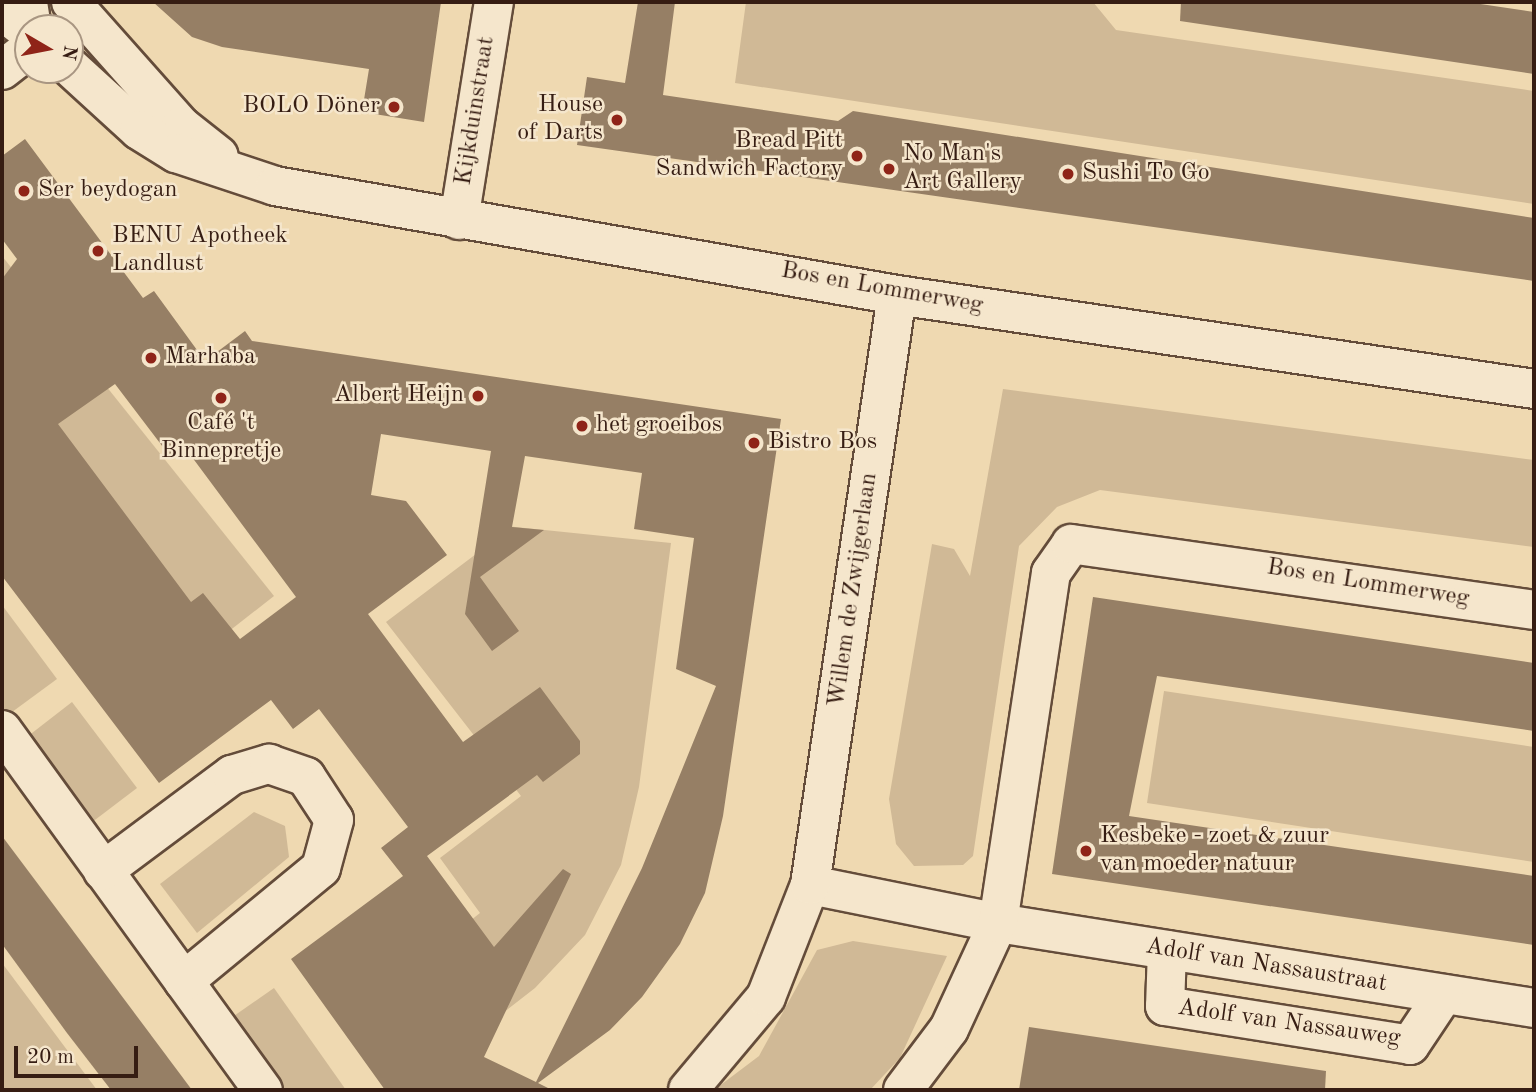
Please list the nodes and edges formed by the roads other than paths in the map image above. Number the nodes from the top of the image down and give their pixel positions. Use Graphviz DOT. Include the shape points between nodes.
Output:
graph roads {
  1 [pos="71,2"];
  2 [pos="494,2"];
  3 [pos="84,80"];
  4 [pos="234,169"];
  5 [pos="459,220"];
  6 [pos="897,295"];
  7 [pos="1534,389"];
  8 [pos="1534,610"];
  9 [pos="2,730"];
  10 [pos="103,871"];
  11 [pos="810,885"];
  12 [pos="998,923"];
  13 [pos="1167,950"];
  14 [pos="184,981"];
  15 [pos="1444,994"];
  16 [pos="1534,1008"];
  17 [pos="263,1090"];
  18 [pos="688,1090"];
  19 [pos="903,1090"];
  1 -- 4 [label="street, Bos en Lommerweg" via="181,126"];
  2 -- 5 [label="street, Kijkduinstraat"];
  3 -- 4 [label="street, Bos en Lommerweg" via="139,130 176,153"];
  4 -- 5 [label="street, Bos en Lommerweg" via="275,186"];
  5 -- 6 [label="street, Bos en Lommerweg" via="685,253"];
  6 -- 7 [label="street, Bos en Lommerweg"];
  6 -- 11 [label="street, Willem de Zwijgerlaan"];
  8 -- 12 [label="street, Bos en Lommerweg" via="1084,541 1058,556 1051,573"];
  9 -- 10 [label="street"];
  10 -- 14 [label="street"];
  10 -- 14 [label="street" via="232,775 269,764 306,777 334,821 321,868"];
  11 -- 12 [label="street"];
  11 -- 18 [label="street, Willem de Zwijgerlaan" via="766,997"];
  12 -- 13 [label="street, Adolf van Nassaustraat"];
  12 -- 19 [label="street" via="948,1029"];
  13 -- 15 [label="street, Adolf van Nassaustraat"];
  13 -- 15 [label="street, Adolf van Nassauweg" via="1165,1006 1410,1045"];
  14 -- 17 [label="street"];
  15 -- 16 [label="street, Adolf van Nassaustraat"];
}
